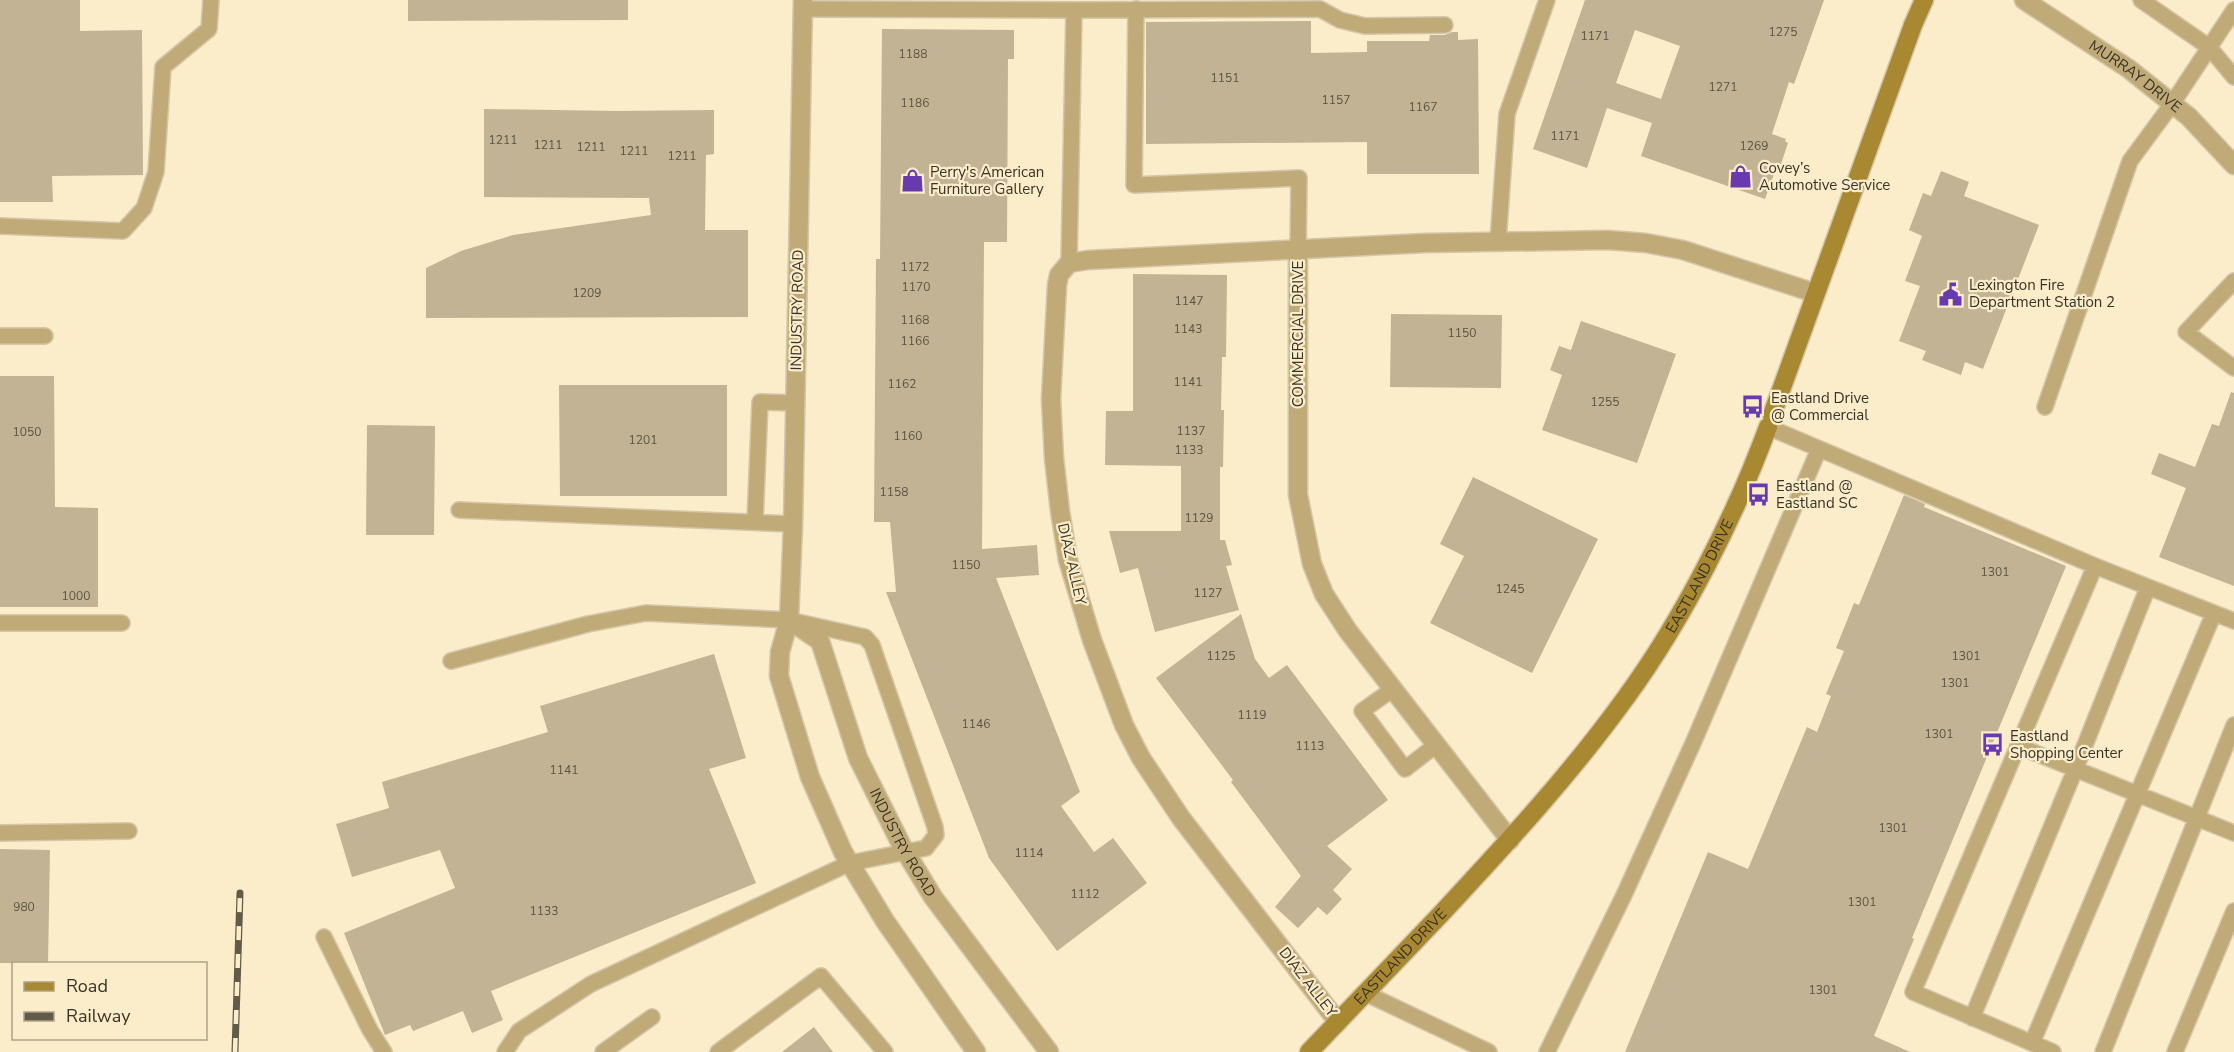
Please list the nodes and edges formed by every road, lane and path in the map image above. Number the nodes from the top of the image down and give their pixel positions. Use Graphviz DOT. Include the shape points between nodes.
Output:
graph roads {
  1 [pos="211,0"];
  2 [pos="1547,0"];
  3 [pos="1924,0"];
  4 [pos="2024,0"];
  5 [pos="2141,0"];
  6 [pos="803,5"];
  7 [pos="1136,9"];
  8 [pos="1074,10"];
  9 [pos="2234,10"];
  10 [pos="1445,25"];
  11 [pos="2209,47"];
  12 [pos="2234,77"];
  13 [pos="2172,104"];
  14 [pos="2234,165"];
  15 [pos="0,226"];
  16 [pos="1498,242"];
  17 [pos="1298,251"];
  18 [pos="1069,263"];
  19 [pos="2234,281"];
  20 [pos="1815,293"];
  21 [pos="0,336"];
  22 [pos="45,336"];
  23 [pos="2234,368"];
  24 [pos="795,404"];
  25 [pos="2045,407"];
  26 [pos="1770,421"];
  27 [pos="1819,449"];
  28 [pos="459,510"];
  29 [pos="755,522"];
  30 [pos="793,524"];
  31 [pos="2095,566"];
  32 [pos="2148,587"];
  33 [pos="2214,613"];
  34 [pos="789,620"];
  35 [pos="2234,621"];
  36 [pos="0,622"];
  37 [pos="122,623"];
  38 [pos="451,661"];
  39 [pos="1393,689"];
  40 [pos="2234,725"];
  41 [pos="1436,745"];
  42 [pos="2018,746"];
  43 [pos="2075,770"];
  44 [pos="2136,794"];
  45 [pos="2196,818"];
  46 [pos="129,831"];
  47 [pos="0,833"];
  48 [pos="2234,833"];
  49 [pos="1510,840"];
  50 [pos="906,852"];
  51 [pos="850,863"];
  52 [pos="2234,911"];
  53 [pos="324,937"];
  54 [pos="1365,993"];
  55 [pos="652,1017"];
  56 [pos="1972,1018"];
  57 [pos="1338,1022"];
  58 [pos="2032,1043"];
  59 [pos="384,1052"];
  60 [pos="505,1052"];
  61 [pos="603,1052"];
  62 [pos="718,1052"];
  63 [pos="885,1052"];
  64 [pos="976,1052"];
  65 [pos="1049,1052"];
  66 [pos="1309,1052"];
  67 [pos="1489,1052"];
  68 [pos="1547,1052"];
  69 [pos="2053,1052"];
  70 [pos="2103,1052"];
  71 [pos="2175,1052"];
  1 -- 15 [label="lane" via="209,29 163,67 156,172 144,208 123,231"];
  2 -- 16 [label="lane" via="1507,114"];
  3 -- 20 [label="street, EASTLAND DRIVE"];
  4 -- 13 [label="street, MURRAY DRIVE" via="2129,69"];
  5 -- 11 [label="lane"];
  6 -- 8 [label="lane"];
  6 -- 24 [label="street, INDUSTRY ROAD"];
  7 -- 8 [label="lane"];
  7 -- 10 [label="lane" via="1320,9 1340,20 1365,26"];
  7 -- 17 [label="lane" via="1134,184 1299,178"];
  8 -- 18 [label="lane"];
  9 -- 11 [label="lane"];
  11 -- 12 [label="lane"];
  11 -- 13 [label="lane"];
  13 -- 14 [label="street, MURRAY DRIVE"];
  13 -- 25 [label="lane" via="2130,161"];
  16 -- 17 [label="street, COMMERCIAL DRIVE"];
  16 -- 20 [label="street, COMMERCIAL DRIVE" via="1646,243 1716,259"];
  17 -- 18 [label="street"];
  17 -- 39 [label="street, COMMERCIAL DRIVE" via="1298,495 1305,536 1324,594"];
  18 -- 57 [label="street, DIAZ ALLEY" via="1059,275 1057,285 1051,399 1054,458 1068,560 1092,640 1124,725 1141,758 1181,818"];
  19 -- 23 [label="lane" via="2186,332"];
  20 -- 26 [label="street, EASTLAND DRIVE"];
  21 -- 22 [label="lane"];
  24 -- 29 [label="lane" via="760,402"];
  24 -- 30 [label="street, INDUSTRY ROAD"];
  26 -- 27 [label="lane"];
  26 -- 49 [label="street, EASTLAND DRIVE" via="1726,525 1656,652 1554,791"];
  27 -- 31 [label="lane"];
  27 -- 68 [label="lane" via="1694,741"];
  28 -- 29 [label="lane"];
  29 -- 30 [label="lane"];
  30 -- 34 [label="street, INDUSTRY ROAD"];
  31 -- 32 [label="lane"];
  31 -- 42 [label="lane"];
  32 -- 33 [label="lane"];
  32 -- 43 [label="lane"];
  33 -- 35 [label="lane"];
  33 -- 44 [label="lane"];
  34 -- 38 [label="lane" via="646,613 588,624"];
  34 -- 50 [label="street, INDUSTRY ROAD" via="820,641 858,758"];
  34 -- 50 [label="lane" via="855,633 872,645 935,827 936,835 926,848"];
  34 -- 51 [label="street, INDUSTRY ROAD" via="780,652 779,676 810,777"];
  36 -- 37 [label="lane"];
  39 -- 41 [label="street, COMMERCIAL DRIVE"];
  39 -- 41 [label="lane" via="1362,711 1405,769"];
  40 -- 45 [label="lane"];
  41 -- 49 [label="street, COMMERCIAL DRIVE"];
  42 -- 43 [label="lane"];
  42 -- 56 [label="lane" via="1913,992"];
  43 -- 44 [label="lane"];
  43 -- 56 [label="lane"];
  44 -- 45 [label="lane"];
  44 -- 58 [label="lane"];
  45 -- 48 [label="lane"];
  45 -- 70 [label="lane"];
  46 -- 47 [label="lane"];
  49 -- 54 [label="street, EASTLAND DRIVE"];
  50 -- 51 [label="lane"];
  50 -- 65 [label="street, INDUSTRY ROAD" via="933,897"];
  51 -- 60 [label="lane" via="591,984 519,1031"];
  51 -- 64 [label="street, INDUSTRY ROAD" via="885,921"];
  52 -- 71 [label="lane"];
  53 -- 59 [label="lane"];
  54 -- 57 [label="street, EASTLAND DRIVE"];
  54 -- 67 [label="lane"];
  55 -- 61 [label="lane"];
  56 -- 58 [label="lane"];
  57 -- 66 [label="street, EASTLAND DRIVE"];
  58 -- 69 [label="lane"];
  62 -- 63 [label="lane" via="821,976"];
}
